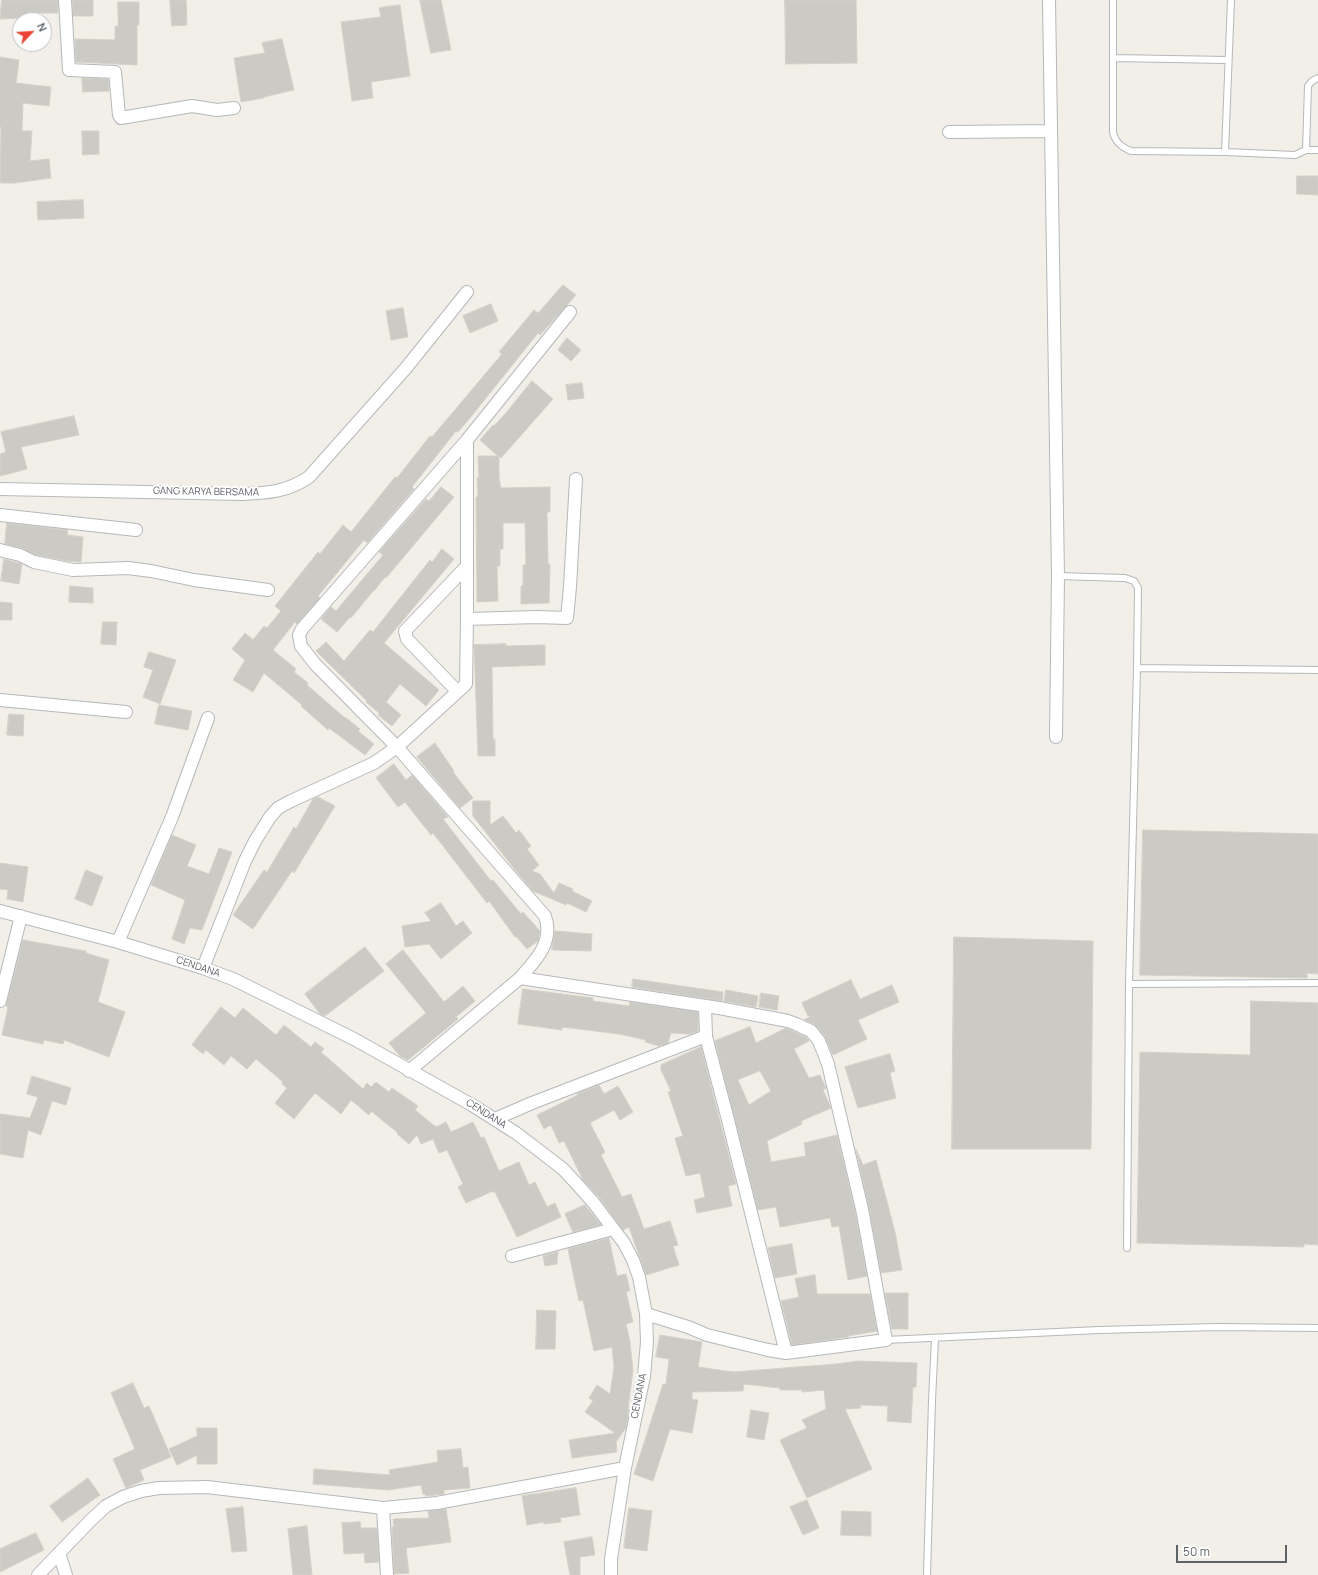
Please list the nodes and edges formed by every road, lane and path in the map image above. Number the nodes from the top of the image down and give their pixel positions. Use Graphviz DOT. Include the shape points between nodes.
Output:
graph roads {
  1 [pos="65,0"];
  2 [pos="1049,0"];
  3 [pos="1113,0"];
  4 [pos="1231,0"];
  5 [pos="1113,58"];
  6 [pos="1227,60"];
  7 [pos="1318,78"];
  8 [pos="234,108"];
  9 [pos="1051,131"];
  10 [pos="949,132"];
  11 [pos="1306,150"];
  12 [pos="1318,150"];
  13 [pos="1225,152"];
  14 [pos="467,292"];
  15 [pos="570,312"];
  16 [pos="467,440"];
  17 [pos="576,479"];
  18 [pos="0,488"];
  19 [pos="0,515"];
  20 [pos="136,530"];
  21 [pos="0,550"];
  22 [pos="467,566"];
  23 [pos="1058,576"];
  24 [pos="268,590"];
  25 [pos="467,619"];
  26 [pos="1138,668"];
  27 [pos="1318,670"];
  28 [pos="457,691"];
  29 [pos="0,700"];
  30 [pos="126,712"];
  31 [pos="208,718"];
  32 [pos="1056,737"];
  33 [pos="397,746"];
  34 [pos="0,911"];
  35 [pos="21,916"];
  36 [pos="118,942"];
  37 [pos="203,968"];
  38 [pos="520,978"];
  39 [pos="1318,983"];
  40 [pos="1129,984"];
  41 [pos="0,1000"];
  42 [pos="705,1006"];
  43 [pos="706,1036"];
  44 [pos="409,1070"];
  45 [pos="495,1119"];
  46 [pos="614,1229"];
  47 [pos="1127,1248"];
  48 [pos="512,1256"];
  49 [pos="646,1314"];
  50 [pos="1318,1328"];
  51 [pos="935,1339"];
  52 [pos="886,1340"];
  53 [pos="786,1353"];
  54 [pos="625,1468"];
  55 [pos="383,1508"];
  56 [pos="59,1553"];
  57 [pos="38,1575"];
  58 [pos="66,1575"];
  59 [pos="387,1575"];
  60 [pos="611,1575"];
  61 [pos="927,1575"];
  1 -- 8 [label="street" via="69,70 115,72 121,118 192,106 217,110"];
  2 -- 9 [label="street"];
  3 -- 5 [label="lane"];
  4 -- 6 [label="lane"];
  5 -- 6 [label="lane"];
  5 -- 13 [label="lane" via="1113,132 1121,146 1131,151"];
  6 -- 13 [label="lane"];
  7 -- 11 [label="lane" via="1312,80 1308,86"];
  9 -- 10 [label="street"];
  9 -- 23 [label="street"];
  11 -- 12 [label="lane"];
  11 -- 13 [label="lane" via="1291,155"];
  14 -- 18 [label="street, GANG KARYA BERSAMA" via="406,368 309,477 299,484 267,493 243,494"];
  15 -- 16 [label="street"];
  16 -- 22 [label="street"];
  16 -- 33 [label="street" via="299,635 301,646 315,664"];
  17 -- 25 [label="street" via="567,618"];
  19 -- 20 [label="street"];
  21 -- 24 [label="street" via="34,562 73,570 128,568"];
  22 -- 25 [label="street"];
  22 -- 28 [label="street" via="405,631 407,639"];
  23 -- 26 [label="lane" via="1125,578 1134,581 1138,588"];
  23 -- 32 [label="street"];
  25 -- 28 [label="street" via="466,682"];
  26 -- 27 [label="lane"];
  26 -- 40 [label="lane"];
  28 -- 33 [label="street"];
  29 -- 30 [label="street"];
  31 -- 36 [label="street" via="172,817"];
  33 -- 37 [label="street" via="374,762 278,808 270,817 245,861"];
  33 -- 38 [label="street" via="545,916 548,924 546,944"];
  34 -- 35 [label="street, CENDANA"];
  35 -- 36 [label="street, CENDANA"];
  35 -- 41 [label="street"];
  36 -- 37 [label="street, CENDANA"];
  37 -- 44 [label="street, CENDANA" via="233,978"];
  38 -- 42 [label="street"];
  38 -- 44 [label="street"];
  39 -- 40 [label="lane"];
  40 -- 47 [label="lane"];
  42 -- 43 [label="street"];
  42 -- 52 [label="street" via="796,1024 811,1031 819,1041 830,1070 862,1209"];
  43 -- 45 [label="street"];
  43 -- 53 [label="street"];
  44 -- 45 [label="street, CENDANA"];
  45 -- 46 [label="street, CENDANA" via="563,1169"];
  46 -- 48 [label="street"];
  46 -- 49 [label="street, CENDANA" via="633,1260 641,1283"];
  49 -- 53 [label="street" via="708,1335"];
  49 -- 54 [label="street, CENDANA" via="644,1376"];
  50 -- 51 [label="lane" via="1099,1330"];
  51 -- 52 [label="lane"];
  51 -- 61 [label="lane"];
  52 -- 53 [label="street"];
  54 -- 55 [label="street" via="437,1503"];
  54 -- 60 [label="street, CENDANA" via="611,1559"];
  55 -- 56 [label="street" via="232,1489 159,1488 123,1497 106,1506"];
  55 -- 59 [label="street"];
  56 -- 57 [label="street"];
  56 -- 58 [label="street"];
}
